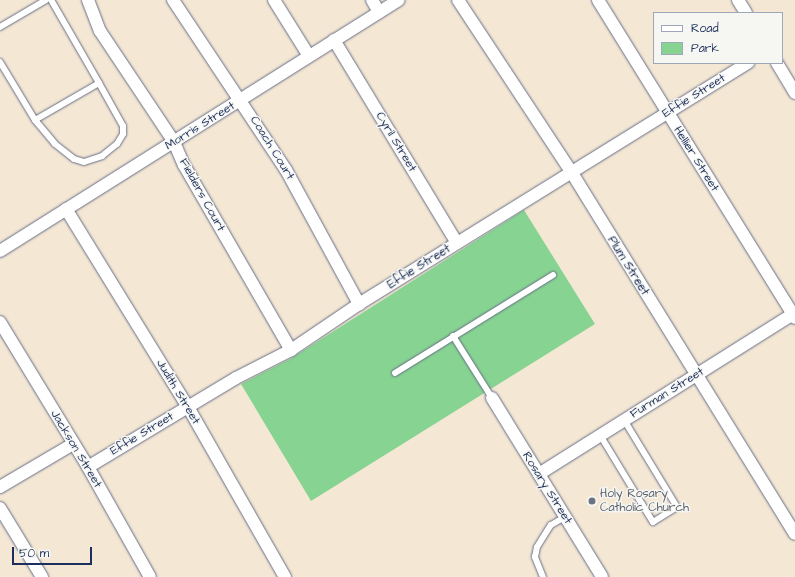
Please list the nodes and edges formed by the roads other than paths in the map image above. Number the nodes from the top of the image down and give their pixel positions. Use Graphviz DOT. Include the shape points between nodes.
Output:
graph roads {
  1 [pos="46,0"];
  2 [pos="50,0"];
  3 [pos="88,0"];
  4 [pos="173,0"];
  5 [pos="274,0"];
  6 [pos="372,0"];
  7 [pos="399,0"];
  8 [pos="458,0"];
  9 [pos="598,0"];
  10 [pos="738,0"];
  11 [pos="379,12"];
  12 [pos="745,12"];
  13 [pos="0,27"];
  14 [pos="334,40"];
  15 [pos="309,56"];
  16 [pos="0,62"];
  17 [pos="746,64"];
  18 [pos="778,64"];
  19 [pos="99,83"];
  20 [pos="795,93"];
  21 [pos="242,100"];
  22 [pos="667,113"];
  23 [pos="35,120"];
  24 [pos="174,142"];
  25 [pos="572,173"];
  26 [pos="66,209"];
  27 [pos="457,243"];
  28 [pos="0,251"];
  29 [pos="553,275"];
  30 [pos="359,304"];
  31 [pos="794,316"];
  32 [pos="0,322"];
  33 [pos="453,336"];
  34 [pos="291,350"];
  35 [pos="395,373"];
  36 [pos="696,376"];
  37 [pos="492,398"];
  38 [pos="188,407"];
  39 [pos="624,420"];
  40 [pos="600,435"];
  41 [pos="73,444"];
  42 [pos="88,467"];
  43 [pos="538,474"];
  44 [pos="0,488"];
  45 [pos="0,508"];
  46 [pos="565,517"];
  47 [pos="795,534"];
  48 [pos="42,577"];
  49 [pos="150,577"];
  50 [pos="285,577"];
  51 [pos="543,577"];
  52 [pos="602,577"];
  1 -- 13 [label="lane"];
  2 -- 19 [label="lane"];
  3 -- 24 [label="street, Fielders Court" via="100,31"];
  4 -- 21 [label="street, Coach Court"];
  5 -- 15 [label="street"];
  6 -- 11 [label="street"];
  7 -- 11 [label="street, Morris Street"];
  8 -- 25 [label="street, Plum Street"];
  9 -- 22 [label="street, Hellier Street"];
  10 -- 12 [label="street"];
  11 -- 14 [label="street, Morris Street"];
  14 -- 15 [label="street, Morris Street"];
  14 -- 27 [label="street, Cyril Street"];
  15 -- 21 [label="street, Morris Street"];
  16 -- 23 [label="lane"];
  17 -- 22 [label="street, Effie Street"];
  18 -- 20 [label="street"];
  19 -- 23 [label="lane"];
  19 -- 23 [label="lane" via="123,126 123,134 117,144 102,156 84,162 74,159 54,144"];
  21 -- 24 [label="street, Morris Street"];
  21 -- 30 [label="street, Coach Court" via="286,170"];
  22 -- 25 [label="street, Effie Street"];
  22 -- 31 [label="street, Hellier Street"];
  24 -- 26 [label="street, Morris Street"];
  24 -- 34 [label="street, Fielders Court" via="184,165"];
  25 -- 27 [label="street, Effie Street"];
  25 -- 36 [label="street, Plum Street"];
  26 -- 28 [label="street, Morris Street"];
  26 -- 38 [label="street, Judith Street"];
  27 -- 30 [label="street, Effie Street"];
  29 -- 33 [label="lane"];
  30 -- 34 [label="street, Effie Street"];
  31 -- 36 [label="street, Furman Street"];
  32 -- 41 [label="street, Jackson Street"];
  33 -- 35 [label="lane"];
  33 -- 37 [label="lane"];
  34 -- 38 [label="street, Effie Street"];
  36 -- 39 [label="street, Furman Street"];
  36 -- 47 [label="street, Plum Street"];
  37 -- 43 [label="street, Rosary Street"];
  38 -- 42 [label="street, Effie Street"];
  38 -- 50 [label="street, Judith Street"];
  39 -- 40 [label="street, Furman Street"];
  39 -- 40 [label="lane" via="677,508 653,522"];
  40 -- 43 [label="street, Furman Street"];
  41 -- 42 [label="street, Jackson Street"];
  41 -- 44 [label="street"];
  42 -- 49 [label="street, Jackson Street"];
  43 -- 46 [label="street, Rosary Street"];
  45 -- 48 [label="street"];
  46 -- 51 [label="lane" via="551,525 537,547 534,557"];
  46 -- 52 [label="street, Rosary Street"];
}
